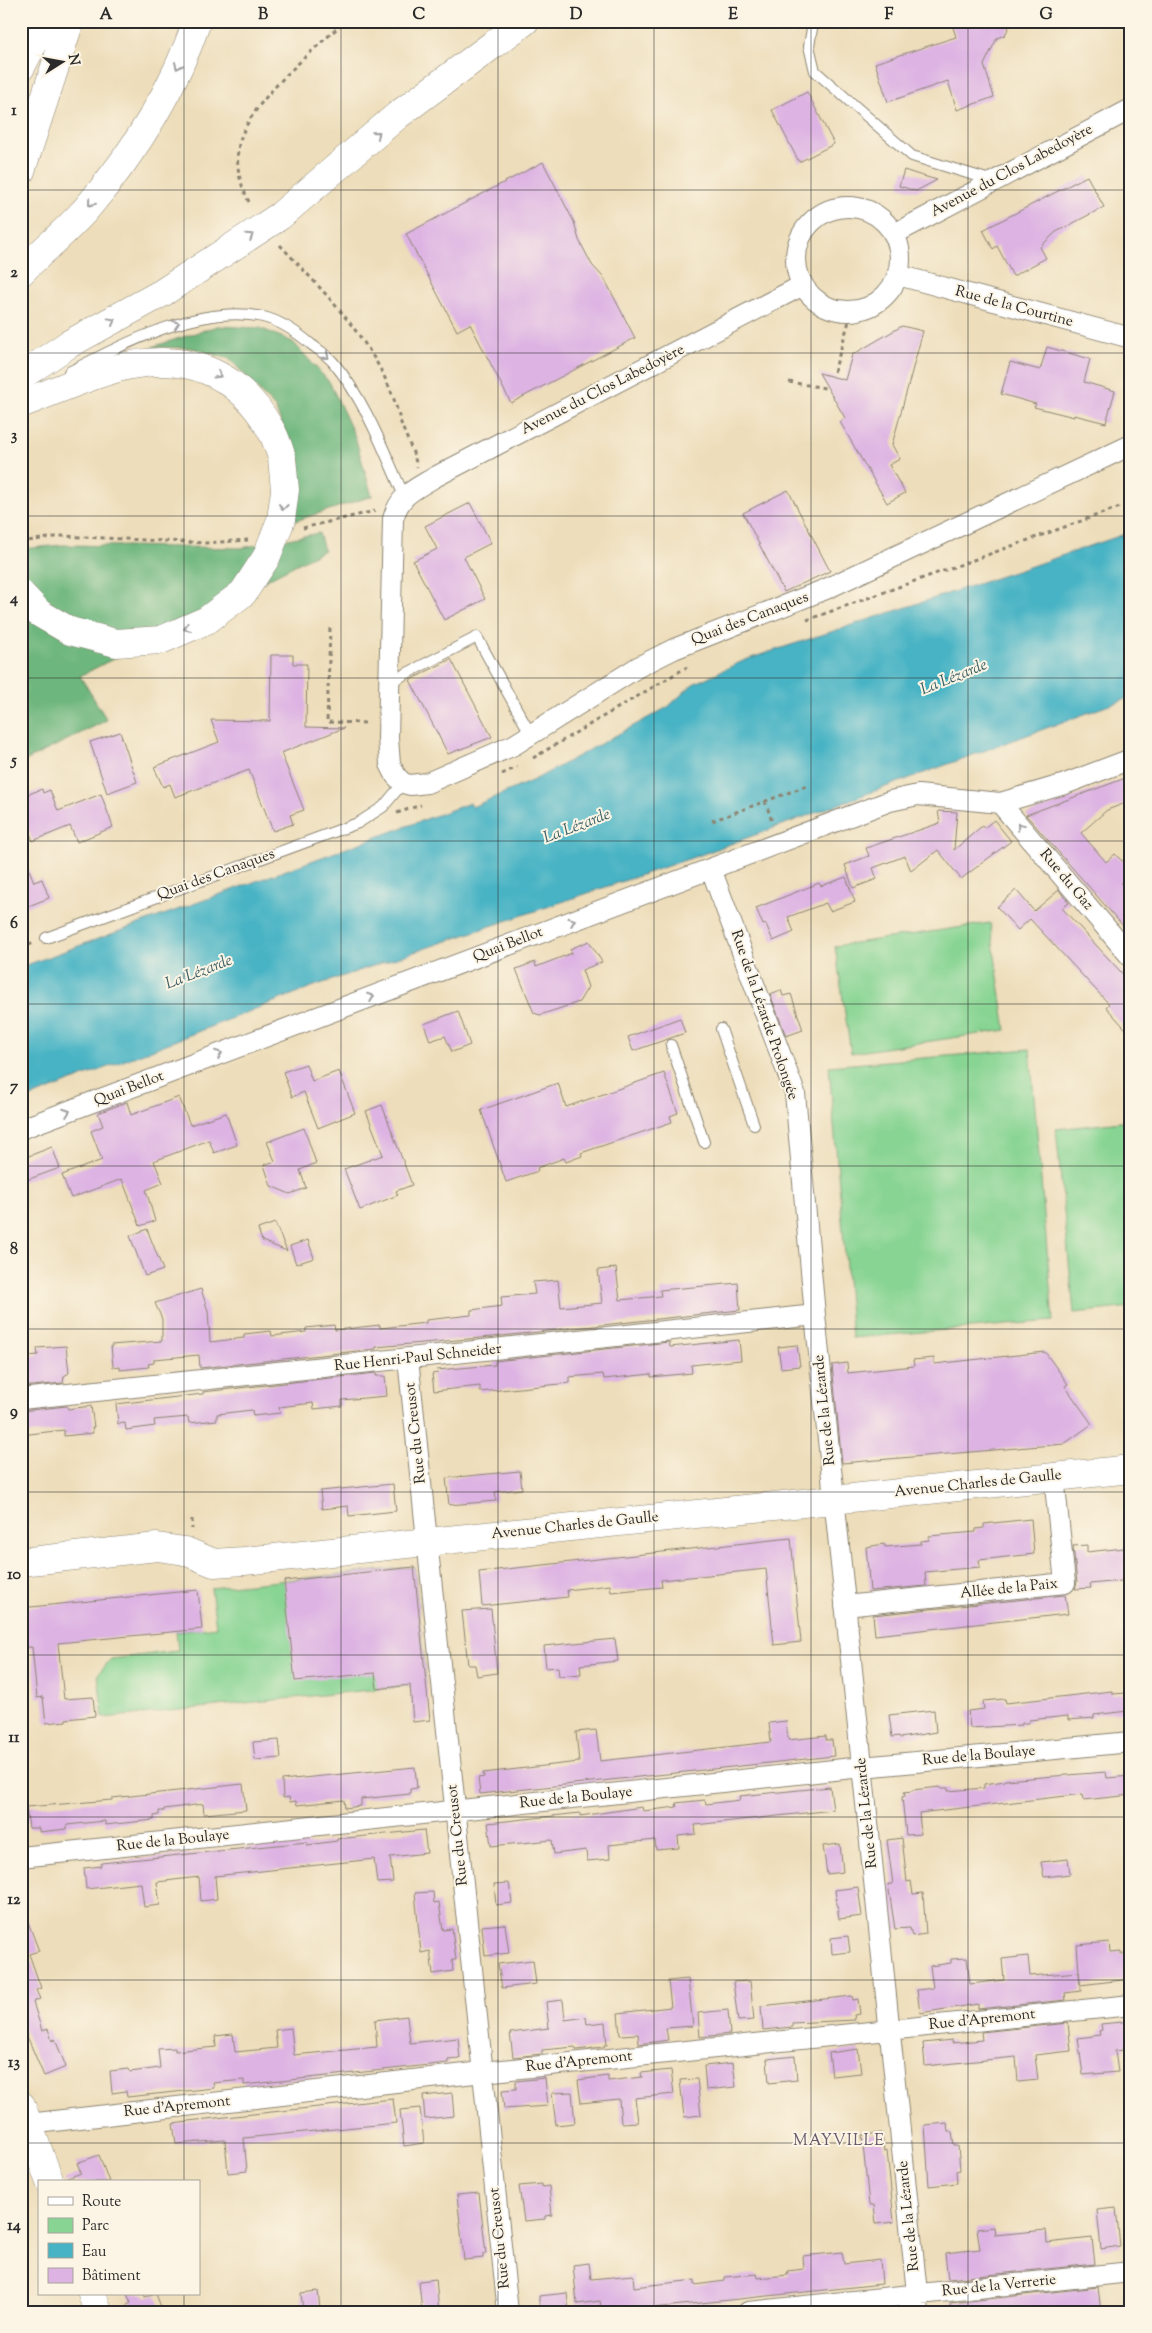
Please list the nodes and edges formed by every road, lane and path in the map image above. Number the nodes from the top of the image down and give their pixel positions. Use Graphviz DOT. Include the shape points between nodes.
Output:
graph roads {
  1 [pos="44,21"];
  2 [pos="70,21"];
  3 [pos="197,21"];
  4 [pos="345,21"];
  5 [pos="525,21"];
  6 [pos="813,23"];
  7 [pos="21,66"];
  8 [pos="1131,108"];
  9 [pos="21,171"];
  10 [pos="994,181"];
  11 [pos="249,202"];
  12 [pos="894,234"];
  13 [pos="280,245"];
  14 [pos="22,271"];
  15 [pos="898,275"];
  16 [pos="803,285"];
  17 [pos="852,311"];
  18 [pos="1131,338"];
  19 [pos="69,344"];
  20 [pos="21,364"];
  21 [pos="834,372"];
  22 [pos="21,376"];
  23 [pos="790,382"];
  24 [pos="825,388"];
  25 [pos="21,396"];
  26 [pos="21,404"];
  27 [pos="1131,445"];
  28 [pos="407,496"];
  29 [pos="1131,503"];
  30 [pos="300,529"];
  31 [pos="249,540"];
  32 [pos="21,542"];
  33 [pos="21,594"];
  34 [pos="805,620"];
  35 [pos="330,628"];
  36 [pos="695,664"];
  37 [pos="390,682"];
  38 [pos="389,723"];
  39 [pos="531,734"];
  40 [pos="1131,759"];
  41 [pos="526,762"];
  42 [pos="518,766"];
  43 [pos="493,777"];
  44 [pos="402,783"];
  45 [pos="809,784"];
  46 [pos="765,801"];
  47 [pos="1000,803"];
  48 [pos="423,804"];
  49 [pos="383,807"];
  50 [pos="712,821"];
  51 [pos="774,826"];
  52 [pos="711,869"];
  53 [pos="46,938"];
  54 [pos="1131,957"];
  55 [pos="721,1030"];
  56 [pos="671,1045"];
  57 [pos="754,1125"];
  58 [pos="21,1129"];
  59 [pos="704,1142"];
  60 [pos="815,1315"];
  61 [pos="408,1359"];
  62 [pos="21,1399"];
  63 [pos="1131,1468"];
  64 [pos="1054,1476"];
  65 [pos="834,1500"];
  66 [pos="427,1542"];
  67 [pos="21,1562"];
  68 [pos="845,1606"];
  69 [pos="1131,1742"];
  70 [pos="862,1767"];
  71 [pos="455,1812"];
  72 [pos="21,1857"];
  73 [pos="1131,2005"];
  74 [pos="889,2029"];
  75 [pos="483,2072"];
  76 [pos="25,2114"];
  77 [pos="49,2180"];
  78 [pos="1131,2272"];
  79 [pos="93,2296"];
  80 [pos="918,2303"];
  81 [pos="98,2312"];
  82 [pos="508,2312"];
  83 [pos="748,2312"];
  1 -- 7 [label="main road"];
  2 -- 9 [label="main road"];
  3 -- 14 [label="main road, one-way" via="174,75 124,160 86,209"];
  4 -- 11 [label="path" via="260,104 245,128 238,149 238,168"];
  19 -- 5 [label="main road, one-way" via="162,293 280,216 398,115"];
  6 -- 10 [label="lane" via="809,46 815,71 912,156"];
  8 -- 10 [label="street, Avenue du Clos Labedoyère"];
  10 -- 12 [label="street, Avenue du Clos Labedoyère"];
  12 -- 15 [label="street" via="899,250"];
  12 -- 16 [label="street" via="869,212 851,208 821,215 808,227 799,243 798,270"];
  13 -- 28 [label="path" via="340,309 373,356 392,394 415,456"];
  15 -- 17 [label="street" via="885,296 870,307"];
  15 -- 18 [label="street, Rue de la Courtine"];
  16 -- 17 [label="street" via="819,302 835,310"];
  16 -- 28 [label="street, Avenue du Clos Labedoyère"];
  17 -- 21 [label="path"];
  19 -- 20 [label="main road"];
  19 -- 22 [label="main road"];
  23 -- 24 [label="path"];
  25 -- 28 [label="lane, one-way" via="146,334 190,320 225,315 263,317 297,332 332,361 354,392"];
  26 -- 33 [label="main road, one-way, bridge" via="117,369 165,361 208,369 230,382 253,403 272,430 282,458 285,490 281,520 266,558 243,593 207,620 161,640 116,643 70,631 39,613"];
  27 -- 39 [label="street, Quai des Canaques" via="826,589 674,649 638,667"];
  28 -- 30 [label="path"];
  28 -- 37 [label="street" via="393,526"];
  29 -- 34 [label="path, Quai des Canaques"];
  31 -- 32 [label="path" via="206,543 62,536"];
  35 -- 38 [label="path" via="327,722"];
  36 -- 41 [label="path, Quai des Canaques"];
  37 -- 38 [label="street"];
  37 -- 39 [label="lane" via="477,637"];
  38 -- 44 [label="street" via="390,764"];
  39 -- 44 [label="street, Quai des Canaques" via="514,745 427,783"];
  40 -- 47 [label="street" via="1065,784"];
  42 -- 43 [label="path"];
  44 -- 49 [label="lane, Quai des Canaques"];
  45 -- 46 [label="path"];
  46 -- 50 [label="path"];
  46 -- 51 [label="path"];
  47 -- 52 [label="street, Quai Bellot" via="918,795 890,801"];
  54 -- 47 [label="street, Rue du Gaz, one-way"];
  48 -- 49 [label="path" via="397,813"];
  49 -- 53 [label="lane, Quai des Canaques" via="358,824"];
  58 -- 52 [label="street, Quai Bellot, one-way"];
  52 -- 60 [label="street, Rue de la Lézarde Prolongée" via="794,1093"];
  55 -- 57 [label="lane"];
  56 -- 59 [label="lane"];
  60 -- 61 [label="street, Rue Henri-Paul Schneider"];
  60 -- 65 [label="street, Rue de la Lézarde"];
  61 -- 62 [label="street, Rue Henri-Paul Schneider"];
  61 -- 66 [label="street, Rue du Creusot"];
  63 -- 64 [label="main road, Avenue Charles de Gaulle"];
  64 -- 65 [label="main road, Avenue Charles de Gaulle"];
  64 -- 68 [label="street, Allée de la Paix" via="1065,1583"];
  65 -- 66 [label="main road, Avenue Charles de Gaulle"];
  65 -- 68 [label="street, Rue de la Lézarde"];
  66 -- 67 [label="main road, Avenue Charles de Gaulle" via="214,1563 185,1551 157,1547"];
  66 -- 71 [label="street, Rue du Creusot"];
  68 -- 70 [label="street, Rue de la Lézarde"];
  69 -- 70 [label="street, Rue de la Boulaye"];
  70 -- 71 [label="street, Rue de la Boulaye"];
  70 -- 74 [label="street, Rue de la Lézarde"];
  71 -- 72 [label="street, Rue de la Boulaye"];
  71 -- 75 [label="street, Rue du Creusot"];
  73 -- 74 [label="street, Rue d'Apremont"];
  74 -- 75 [label="street, Rue d'Apremont"];
  74 -- 80 [label="street, Rue de la Lézarde"];
  75 -- 76 [label="street, Rue d'Apremont"];
  75 -- 82 [label="street, Rue du Creusot"];
  76 -- 77 [label="main road"];
  78 -- 80 [label="street, Rue de la Verrerie"];
  79 -- 81 [label="main road"];
  80 -- 83 [label="street, Rue de la Verrerie"];
}
